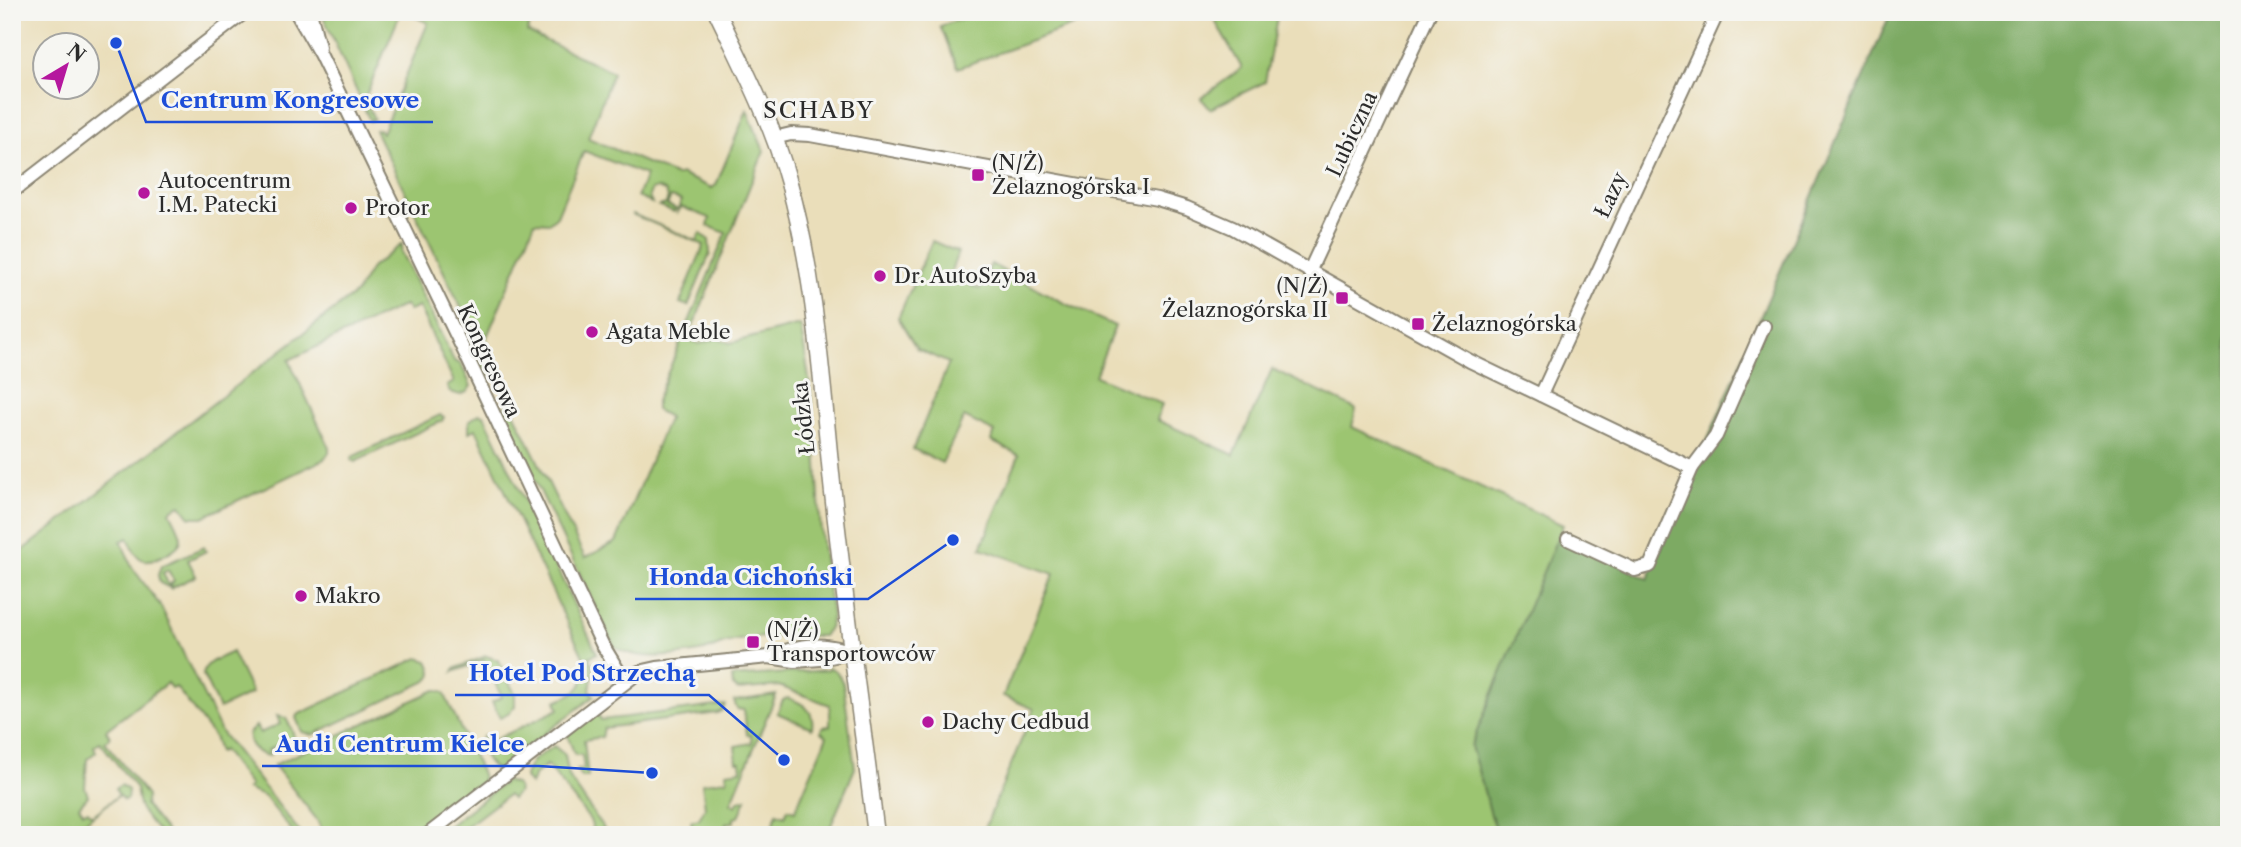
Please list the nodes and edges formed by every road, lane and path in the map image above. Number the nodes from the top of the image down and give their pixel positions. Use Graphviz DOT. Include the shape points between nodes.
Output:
graph roads {
  1 [pos="245,12"];
  2 [pos="296,12"];
  3 [pos="310,12"];
  4 [pos="717,12"];
  5 [pos="1430,12"];
  6 [pos="1718,12"];
  7 [pos="320,54"];
  8 [pos="774,138"];
  9 [pos="12,192"];
  10 [pos="1309,272"];
  11 [pos="1764,326"];
  12 [pos="1541,395"];
  13 [pos="1692,468"];
  14 [pos="1567,539"];
  15 [pos="854,652"];
  16 [pos="625,682"];
  17 [pos="427,835"];
  18 [pos="876,835"];
  1 -- 9 [label="street"];
  2 -- 7 [label="street, Kongresowa"];
  3 -- 7 [label="street, Kongresowa"];
  4 -- 8 [label="main road, Łódzka"];
  5 -- 10 [label="street, Lubiczna"];
  6 -- 12 [label="street, Łazy"];
  7 -- 16 [label="street, Kongresowa" via="602,644"];
  8 -- 10 [label="street" via="799,134 1157,199 1217,220"];
  8 -- 15 [label="main road, Łódzka" via="796,207 807,269"];
  10 -- 12 [label="street"];
  11 -- 13 [label="street" via="1716,436"];
  12 -- 13 [label="street"];
  13 -- 14 [label="street" via="1650,566 1635,570"];
  15 -- 16 [label="street" via="795,661 769,657 647,669"];
  15 -- 18 [label="main road, Łódzka"];
  16 -- 17 [label="street"];
}
